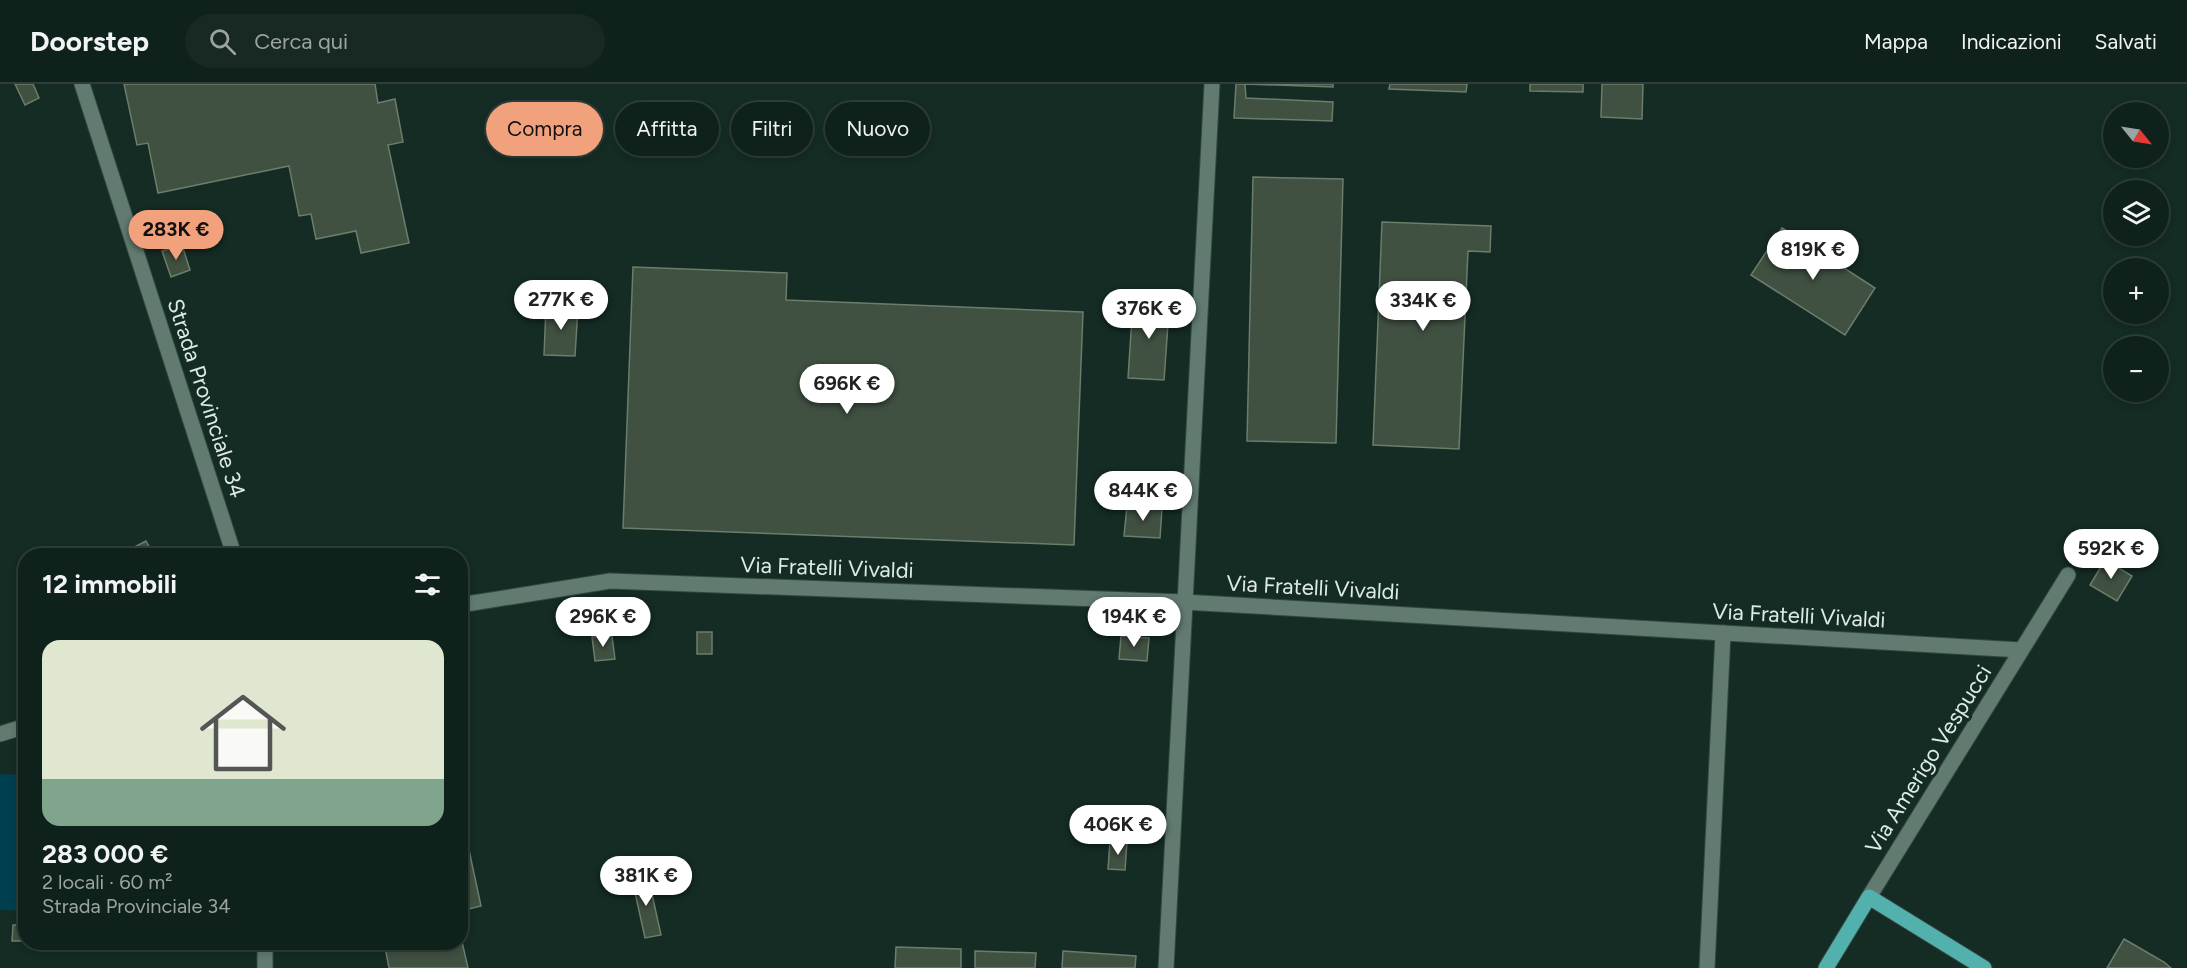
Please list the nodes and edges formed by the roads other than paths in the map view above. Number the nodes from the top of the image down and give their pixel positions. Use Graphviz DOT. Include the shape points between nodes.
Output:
graph roads {
  1 [pos="82,84"];
  2 [pos="1212,84"];
  3 [pos="232,548"];
  4 [pos="2068,575"];
  5 [pos="1183,602"];
  6 [pos="468,604"];
  7 [pos="1723,633"];
  8 [pos="2021,650"];
  9 [pos="18,728"];
  10 [pos="0,734"];
  11 [pos="1869,897"];
  12 [pos="265,950"];
  13 [pos="266,968"];
  14 [pos="1166,968"];
  15 [pos="1707,968"];
  16 [pos="1826,968"];
  17 [pos="1983,968"];
  1 -- 3 [label="street, Strada Provinciale 34"];
  2 -- 5 [label="street"];
  4 -- 8 [label="street, Via Amerigo Vespucci"];
  5 -- 6 [label="street, Via Fratelli Vivaldi" via="610,581"];
  5 -- 7 [label="street, Via Fratelli Vivaldi"];
  5 -- 14 [label="street"];
  7 -- 8 [label="street, Via Fratelli Vivaldi"];
  7 -- 15 [label="street"];
  8 -- 11 [label="street, Via Amerigo Vespucci"];
  9 -- 10 [label="street"];
  11 -- 16 [label="main road, Via Amerigo Vespucci"];
  11 -- 17 [label="main road"];
  12 -- 13 [label="street"];
}
